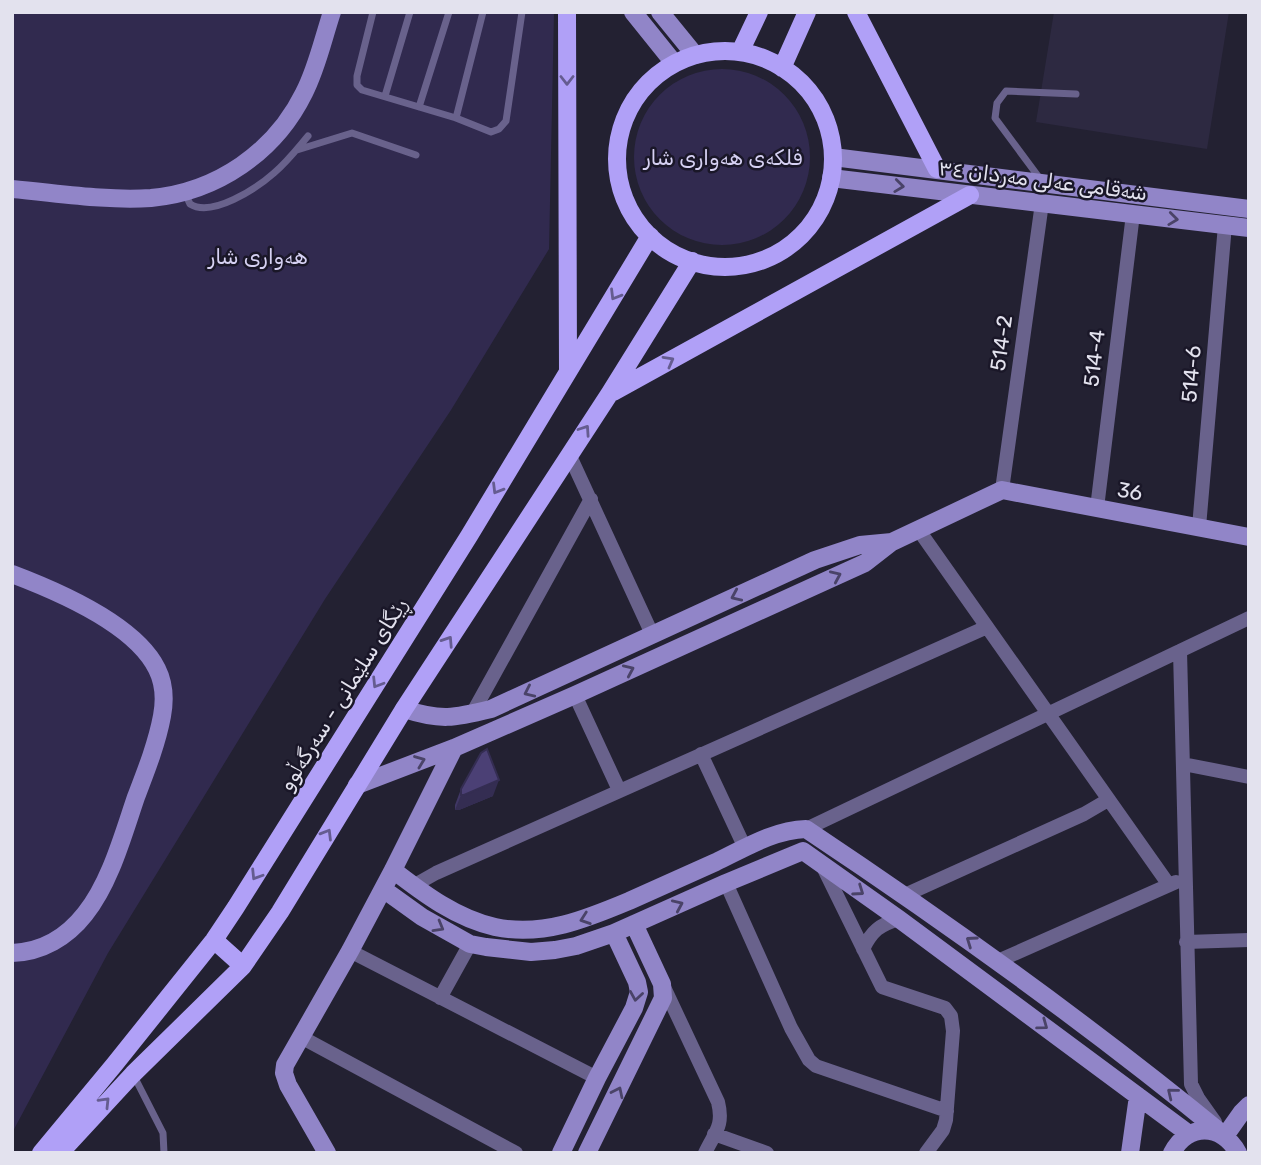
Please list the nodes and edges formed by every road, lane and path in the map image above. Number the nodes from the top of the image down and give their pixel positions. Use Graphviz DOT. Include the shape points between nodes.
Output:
graph roads {
  1 [pos="332,12"];
  2 [pos="373,12"];
  3 [pos="410,12"];
  4 [pos="449,12"];
  5 [pos="483,12"];
  6 [pos="522,12"];
  7 [pos="567,12"];
  8 [pos="633,12"];
  9 [pos="660,12"];
  10 [pos="758,12"];
  11 [pos="807,12"];
  12 [pos="856,12"];
  13 [pos="740,52"];
  14 [pos="695,55"];
  15 [pos="674,63"];
  16 [pos="782,68"];
  17 [pos="1076,94"];
  18 [pos="385,96"];
  19 [pos="419,107"];
  20 [pos="456,118"];
  21 [pos="308,136"];
  22 [pos="297,150"];
  23 [pos="416,155"];
  24 [pos="832,157"];
  25 [pos="937,169"];
  26 [pos="831,178"];
  27 [pos="1043,184"];
  28 [pos="12,189"];
  29 [pos="185,192"];
  30 [pos="970,195"];
  31 [pos="1042,203"];
  32 [pos="1249,209"];
  33 [pos="1133,214"];
  34 [pos="1225,225"];
  35 [pos="1249,228"];
  36 [pos="650,236"];
  37 [pos="692,261"];
  38 [pos="568,371"];
  39 [pos="610,393"];
  40 [pos="569,454"];
  41 [pos="1002,489"];
  42 [pos="591,499"];
  43 [pos="1097,508"];
  44 [pos="1199,527"];
  45 [pos="918,528"];
  46 [pos="1249,537"];
  47 [pos="892,542"];
  48 [pos="12,574"];
  49 [pos="1249,618"];
  50 [pos="987,626"];
  51 [pos="652,634"];
  52 [pos="1180,651"];
  53 [pos="575,695"];
  54 [pos="404,709"];
  55 [pos="472,714"];
  56 [pos="1049,714"];
  57 [pos="454,748"];
  58 [pos="701,754"];
  59 [pos="1183,764"];
  60 [pos="1249,777"];
  61 [pos="357,785"];
  62 [pos="619,790"];
  63 [pos="1108,800"];
  64 [pos="806,829"];
  65 [pos="745,848"];
  66 [pos="821,864"];
  67 [pos="393,870"];
  68 [pos="1185,878"];
  69 [pos="726,883"];
  70 [pos="1170,885"];
  71 [pos="413,886"];
  72 [pos="383,889"];
  73 [pos="905,895"];
  74 [pos="403,904"];
  75 [pos="899,919"];
  76 [pos="638,931"];
  77 [pos="214,940"];
  78 [pos="1249,940"];
  79 [pos="618,941"];
  80 [pos="1186,942"];
  81 [pos="470,944"];
  82 [pos="863,949"];
  83 [pos="350,951"];
  84 [pos="12,953"];
  85 [pos="998,961"];
  86 [pos="243,966"];
  87 [pos="662,984"];
  88 [pos="440,998"];
  89 [pos="301,1037"];
  90 [pos="133,1074"];
  91 [pos="597,1079"];
  92 [pos="1138,1096"];
  93 [pos="1249,1105"];
  94 [pos="947,1111"];
  95 [pos="714,1134"];
  96 [pos="1189,1134"];
  97 [pos="1225,1136"];
  98 [pos="41,1153"];
  99 [pos="60,1153"];
  100 [pos="164,1153"];
  101 [pos="327,1153"];
  102 [pos="516,1153"];
  103 [pos="561,1153"];
  104 [pos="587,1153"];
  105 [pos="705,1153"];
  106 [pos="767,1153"];
  107 [pos="926,1153"];
  108 [pos="1130,1153"];
  109 [pos="1172,1153"];
  110 [pos="1238,1153"];
  1 -- 29 [label="street" via="310,81 285,124 245,164"];
  2 -- 18 [label="lane" via="357,85"];
  3 -- 18 [label="lane"];
  4 -- 19 [label="lane"];
  5 -- 20 [label="lane"];
  6 -- 20 [label="lane" via="506,121 491,132"];
  7 -- 38 [label="main road, one-way"];
  8 -- 15 [label="street"];
  9 -- 14 [label="street"];
  10 -- 13 [label="main road"];
  11 -- 16 [label="main road"];
  12 -- 25 [label="main road"];
  13 -- 14 [label="main road"];
  13 -- 16 [label="main road"];
  14 -- 15 [label="main road"];
  15 -- 36 [label="main road" via="636,97 618,144 623,194"];
  16 -- 24 [label="main road" via="819,106"];
  17 -- 27 [label="lane" via="1006,91 997,103 995,118"];
  18 -- 19 [label="lane"];
  19 -- 20 [label="lane"];
  21 -- 22 [label="lane"];
  22 -- 23 [label="lane" via="352,133"];
  22 -- 29 [label="lane" via="250,191 222,204 195,207 188,203"];
  24 -- 25 [label="street, شەقامی عەلی مەردان ٣٤"];
  24 -- 26 [label="main road"];
  25 -- 27 [label="street, شەقامی عەلی مەردان ٣٤"];
  26 -- 30 [label="street, شەقامی عەلی مەردان ٣٤, one-way"];
  26 -- 37 [label="main road" via="808,227 780,251 728,267"];
  27 -- 32 [label="street, شەقامی عەلی مەردان ٣٤"];
  28 -- 29 [label="street" via="137,198"];
  30 -- 31 [label="street, شەقامی عەلی مەردان ٣٤"];
  39 -- 30 [label="main road, one-way"];
  31 -- 33 [label="street, شەقامی عەلی مەردان ٣٤"];
  31 -- 41 [label="street, 514-2"];
  33 -- 34 [label="street, شەقامی عەلی مەردان ٣٤, one-way"];
  33 -- 43 [label="street, 514-4"];
  34 -- 35 [label="street, شەقامی عەلی مەردان ٣٤"];
  34 -- 44 [label="street, 514-6"];
  36 -- 37 [label="main road"];
  36 -- 38 [label="main road, ڕێگای سلێمانی - سەرگەڵوو, one-way"];
  37 -- 39 [label="main road"];
  38 -- 77 [label="main road, ڕێگای سلێمانی - سەرگەڵوو, one-way"];
  40 -- 39 [label="main road, one-way"];
  40 -- 42 [label="street"];
  54 -- 40 [label="main road, one-way"];
  41 -- 43 [label="street, 36"];
  41 -- 45 [label="street"];
  42 -- 51 [label="street"];
  42 -- 55 [label="street"];
  43 -- 44 [label="street, 36"];
  44 -- 46 [label="street, 36"];
  45 -- 47 [label="street"];
  45 -- 50 [label="street"];
  47 -- 51 [label="street, one-way" via="860,545 815,561"];
  53 -- 47 [label="street, one-way" via="865,564"];
  48 -- 84 [label="street" via="119,628 148,655 163,691 159,728 145,774 94,900 55,941"];
  49 -- 52 [label="street"];
  50 -- 56 [label="street"];
  50 -- 58 [label="street"];
  51 -- 55 [label="street, one-way"];
  52 -- 56 [label="street"];
  52 -- 59 [label="street"];
  53 -- 57 [label="street"];
  53 -- 62 [label="street"];
  54 -- 55 [label="street" via="443,718"];
  54 -- 61 [label="main road"];
  56 -- 63 [label="street"];
  56 -- 64 [label="street"];
  61 -- 57 [label="street, one-way"];
  57 -- 67 [label="street"];
  58 -- 62 [label="street"];
  58 -- 65 [label="street"];
  59 -- 60 [label="street"];
  59 -- 68 [label="street"];
  86 -- 61 [label="main road, one-way"];
  62 -- 71 [label="street"];
  63 -- 70 [label="street"];
  63 -- 73 [label="street"];
  64 -- 65 [label="street" via="783,832"];
  64 -- 66 [label="street"];
  64 -- 73 [label="street"];
  65 -- 71 [label="street, one-way" via="603,912 556,928 495,927 451,910"];
  66 -- 69 [label="street" via="803,851"];
  66 -- 75 [label="street, one-way"];
  66 -- 82 [label="street"];
  67 -- 71 [label="street"];
  67 -- 72 [label="street"];
  68 -- 70 [label="street"];
  68 -- 80 [label="street"];
  76 -- 69 [label="street, one-way"];
  69 -- 94 [label="street" via="790,1028 809,1060"];
  70 -- 85 [label="street"];
  71 -- 74 [label="street"];
  72 -- 74 [label="street"];
  72 -- 83 [label="street"];
  85 -- 73 [label="street, one-way"];
  74 -- 81 [label="street, one-way"];
  75 -- 82 [label="street" via="873,932"];
  75 -- 92 [label="street, one-way"];
  76 -- 79 [label="street"];
  76 -- 87 [label="street"];
  77 -- 86 [label="main road"];
  77 -- 98 [label="main road, ڕێگای سلێمانی - سەرگەڵوو"];
  78 -- 80 [label="street"];
  79 -- 81 [label="street" via="531,952"];
  79 -- 91 [label="street, one-way" via="639,992"];
  80 -- 97 [label="street" via="1191,1084"];
  81 -- 88 [label="street"];
  82 -- 94 [label="street" via="882,987 945,1008 950,1016"];
  83 -- 88 [label="street"];
  83 -- 89 [label="street"];
  97 -- 85 [label="street, one-way"];
  86 -- 90 [label="main road"];
  87 -- 95 [label="street" via="718,1102 720,1124"];
  104 -- 87 [label="street, one-way" via="659,1008"];
  88 -- 91 [label="street"];
  89 -- 101 [label="street" via="287,1058 285,1079"];
  89 -- 102 [label="street"];
  99 -- 90 [label="main road, one-way"];
  90 -- 100 [label="lane" via="163,1133"];
  91 -- 103 [label="street"];
  92 -- 96 [label="street"];
  92 -- 108 [label="street"];
  93 -- 97 [label="street"];
  94 -- 107 [label="street" via="943,1130"];
  95 -- 105 [label="street"];
  95 -- 106 [label="street"];
  96 -- 97 [label="street" via="1207,1130"];
  96 -- 109 [label="street"];
  97 -- 110 [label="street"];
}
